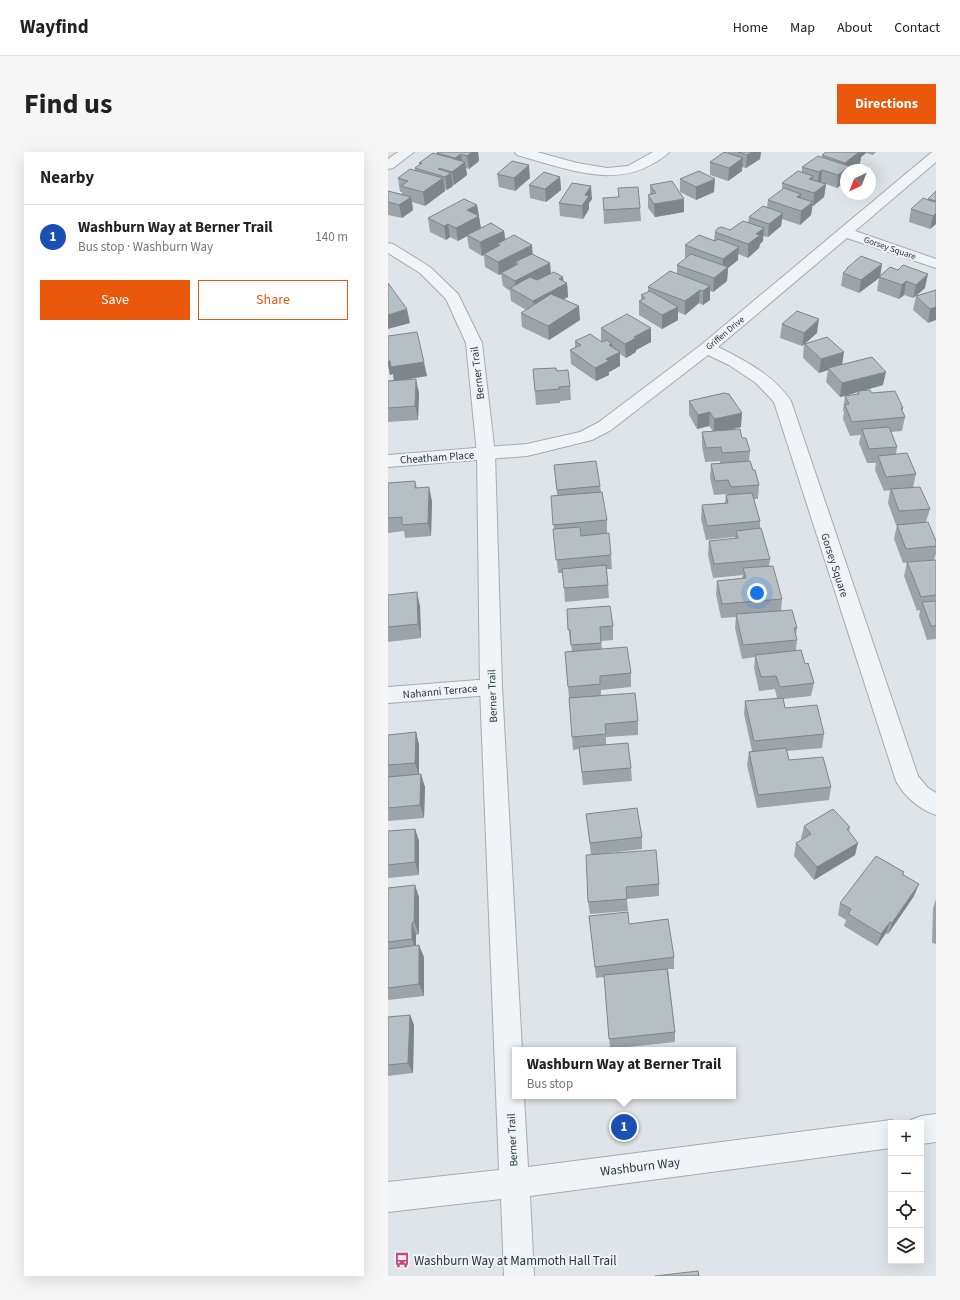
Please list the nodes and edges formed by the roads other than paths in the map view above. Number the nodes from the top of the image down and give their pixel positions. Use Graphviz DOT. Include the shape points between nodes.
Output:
graph roads {
  1 [pos="407,152"];
  2 [pos="522,152"];
  3 [pos="662,152"];
  4 [pos="936,155"];
  5 [pos="388,165"];
  6 [pos="844,232"];
  7 [pos="388,247"];
  8 [pos="936,264"];
  9 [pos="707,348"];
  10 [pos="486,454"];
  11 [pos="388,460"];
  12 [pos="492,687"];
  13 [pos="388,695"];
  14 [pos="936,805"];
  15 [pos="936,1128"];
  16 [pos="924,1130"];
  17 [pos="888,1134"];
  18 [pos="514,1182"];
  19 [pos="388,1197"];
  20 [pos="519,1276"];
  1 -- 5 [label="street"];
  2 -- 3 [label="street" via="606,172 632,169"];
  4 -- 6 [label="street, Griffen Drive"];
  6 -- 8 [label="street, Gorsey Square"];
  6 -- 9 [label="street, Griffen Drive"];
  7 -- 10 [label="street, Berner Trail" via="425,270 453,297 474,343"];
  9 -- 10 [label="street, Griffen Drive" via="625,413 586,436 527,450"];
  9 -- 14 [label="street, Gorsey Square" via="762,379 782,401 908,781 920,795"];
  10 -- 11 [label="street, Cheatham Place"];
  10 -- 12 [label="street, Berner Trail"];
  12 -- 13 [label="street, Nahanni Terrace"];
  12 -- 18 [label="street, Berner Trail"];
  15 -- 16 [label="street"];
  17 -- 18 [label="street, Washburn Way"];
  18 -- 19 [label="street, Washburn Way"];
  18 -- 20 [label="street, Berner Trail"];
}
